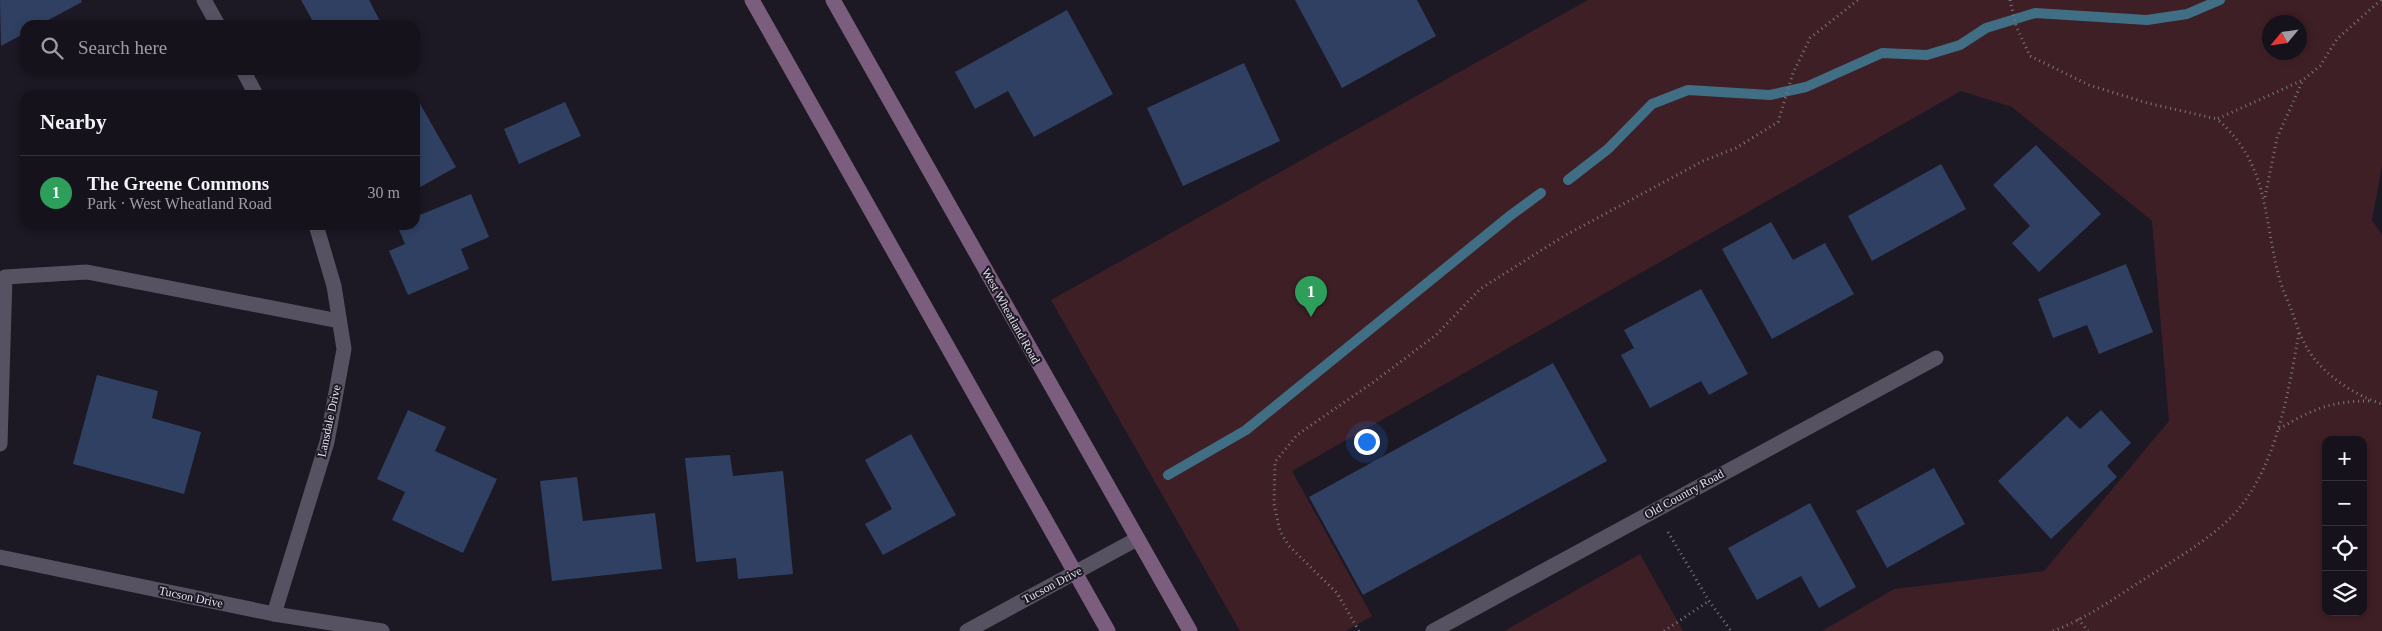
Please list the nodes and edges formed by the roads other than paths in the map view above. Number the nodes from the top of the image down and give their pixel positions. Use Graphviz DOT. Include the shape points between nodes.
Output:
graph roads {
  1 [pos="204,0"];
  2 [pos="752,0"];
  3 [pos="833,0"];
  4 [pos="215,20"];
  5 [pos="246,75"];
  6 [pos="253,90"];
  7 [pos="317,230"];
  8 [pos="339,321"];
  9 [pos="1936,358"];
  10 [pos="0,444"];
  11 [pos="1137,539"];
  12 [pos="0,557"];
  13 [pos="1075,573"];
  14 [pos="274,614"];
  15 [pos="382,631"];
  16 [pos="967,631"];
  17 [pos="1108,631"];
  18 [pos="1190,631"];
  19 [pos="1433,631"];
  1 -- 4 [label="street"];
  2 -- 13 [label="main road"];
  3 -- 11 [label="main road, West Wheatland Road"];
  5 -- 6 [label="street"];
  7 -- 8 [label="street, Lansdale Drive" via="334,286"];
  8 -- 10 [label="street" via="87,272 5,277"];
  8 -- 14 [label="street, Lansdale Drive" via="344,349 327,442"];
  9 -- 19 [label="street, Old Country Road"];
  11 -- 13 [label="street, Tucson Drive"];
  11 -- 18 [label="main road, West Wheatland Road"];
  12 -- 14 [label="street, Tucson Drive"];
  13 -- 16 [label="street, Tucson Drive"];
  13 -- 17 [label="main road"];
  14 -- 15 [label="street, Tucson Drive"];
}
